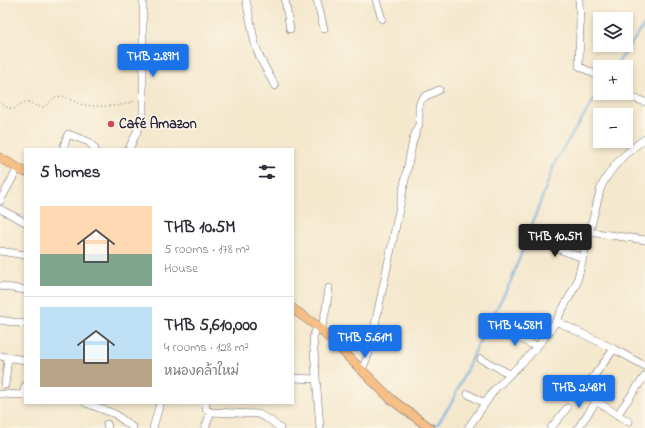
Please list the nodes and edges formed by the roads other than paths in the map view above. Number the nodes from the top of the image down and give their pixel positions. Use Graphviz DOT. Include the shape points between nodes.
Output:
graph roads {
  1 [pos="144,0"];
  2 [pos="246,0"];
  3 [pos="285,0"];
  4 [pos="317,0"];
  5 [pos="376,0"];
  6 [pos="579,0"];
  7 [pos="382,19"];
  8 [pos="290,29"];
  9 [pos="324,29"];
  10 [pos="593,73"];
  11 [pos="274,86"];
  12 [pos="439,90"];
  13 [pos="633,98"];
  14 [pos="645,102"];
  15 [pos="645,139"];
  16 [pos="63,148"];
  17 [pos="94,148"];
  18 [pos="129,148"];
  19 [pos="0,158"];
  20 [pos="21,170"];
  21 [pos="0,201"];
  22 [pos="0,209"];
  23 [pos="24,221"];
  24 [pos="589,232"];
  25 [pos="534,240"];
  26 [pos="645,240"];
  27 [pos="0,251"];
  28 [pos="24,255"];
  29 [pos="583,258"];
  30 [pos="0,286"];
  31 [pos="329,288"];
  32 [pos="24,290"];
  33 [pos="294,310"];
  34 [pos="0,320"];
  35 [pos="556,321"];
  36 [pos="24,324"];
  37 [pos="319,328"];
  38 [pos="503,330"];
  39 [pos="536,347"];
  40 [pos="614,349"];
  41 [pos="4,357"];
  42 [pos="481,359"];
  43 [pos="24,360"];
  44 [pos="645,366"];
  45 [pos="362,370"];
  46 [pos="510,374"];
  47 [pos="645,376"];
  48 [pos="294,378"];
  49 [pos="315,379"];
  50 [pos="5,385"];
  51 [pos="0,394"];
  52 [pos="468,394"];
  53 [pos="24,395"];
  54 [pos="596,402"];
  55 [pos="484,403"];
  56 [pos="89,404"];
  57 [pos="160,404"];
  58 [pos="206,404"];
  59 [pos="567,408"];
  60 [pos="210,412"];
  61 [pos="618,415"];
  62 [pos="629,422"];
  63 [pos="428,427"];
  64 [pos="581,427"];
  65 [pos="133,428"];
  66 [pos="153,428"];
  67 [pos="205,428"];
  68 [pos="280,428"];
  69 [pos="320,428"];
  70 [pos="468,428"];
  71 [pos="551,428"];
  1 -- 18 [label="street" via="143,113"];
  2 -- 11 [label="street" via="255,44"];
  3 -- 8 [label="street"];
  4 -- 9 [label="street"];
  5 -- 7 [label="street"];
  6 -- 10 [label="street" via="579,66"];
  12 -- 45 [label="street" via="421,100 419,106 419,124 413,140 369,353"];
  13 -- 14 [label="street"];
  15 -- 24 [label="street" via="618,161 607,174 601,186"];
  16 -- 17 [label="street" via="68,134 89,142"];
  19 -- 20 [label="main road"];
  20 -- 21 [label="street"];
  22 -- 23 [label="street"];
  24 -- 26 [label="street"];
  24 -- 29 [label="street"];
  25 -- 29 [label="street"];
  27 -- 28 [label="street"];
  29 -- 35 [label="street" via="576,285"];
  30 -- 32 [label="street"];
  31 -- 37 [label="street" via="326,309"];
  33 -- 37 [label="main road"];
  34 -- 36 [label="street"];
  35 -- 39 [label="street"];
  35 -- 40 [label="street"];
  37 -- 45 [label="main road"];
  37 -- 49 [label="street" via="313,338"];
  38 -- 39 [label="street"];
  39 -- 46 [label="street"];
  40 -- 44 [label="street"];
  40 -- 54 [label="street" via="582,392"];
  41 -- 43 [label="street"];
  41 -- 50 [label="street"];
  42 -- 46 [label="street"];
  45 -- 63 [label="main road" via="392,400"];
  46 -- 55 [label="street"];
  47 -- 61 [label="street"];
  48 -- 49 [label="street"];
  49 -- 69 [label="street"];
  51 -- 53 [label="street"];
  52 -- 55 [label="street"];
  54 -- 61 [label="street"];
  54 -- 64 [label="street"];
  55 -- 70 [label="street"];
  56 -- 65 [label="street" via="115,414"];
  57 -- 66 [label="street"];
  58 -- 60 [label="street" via="206,409"];
  59 -- 71 [label="street"];
  60 -- 67 [label="street"];
  60 -- 68 [label="street" via="258,414"];
  61 -- 62 [label="street"];
}
